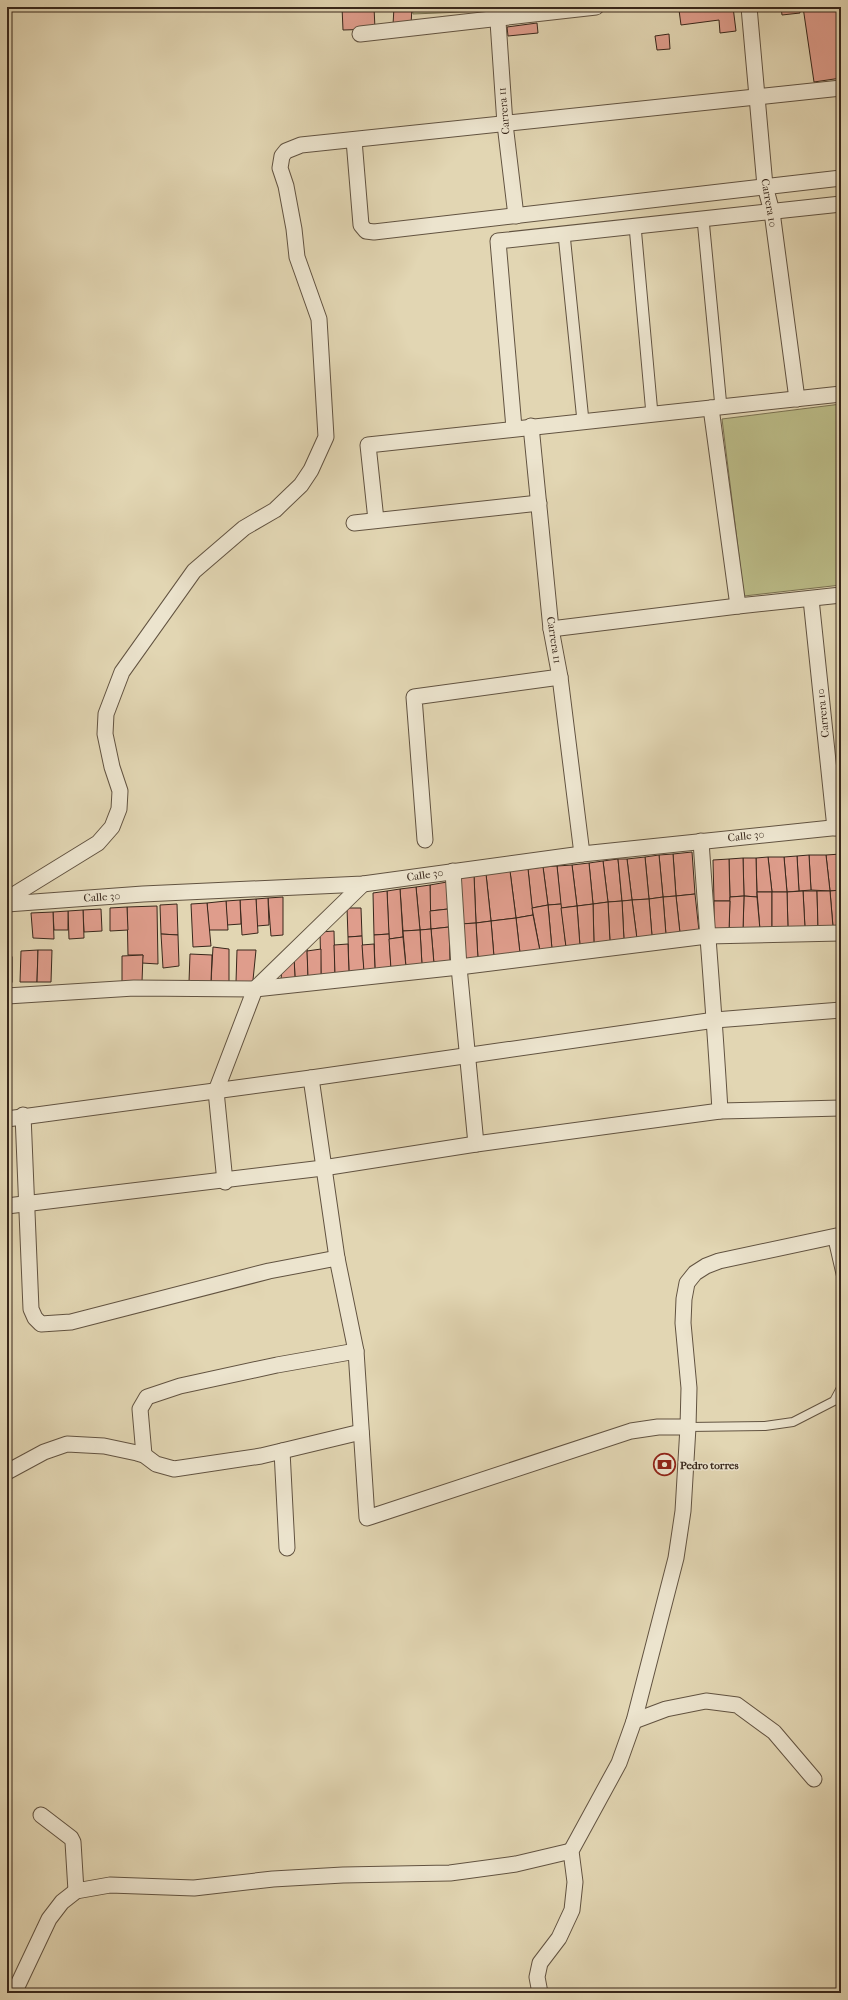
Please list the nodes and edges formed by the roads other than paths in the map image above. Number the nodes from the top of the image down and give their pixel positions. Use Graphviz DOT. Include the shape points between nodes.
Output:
graph roads {
  1 [pos="596,7"];
  2 [pos="749,7"];
  3 [pos="497,13"];
  4 [pos="360,34"];
  5 [pos="841,88"];
  6 [pos="758,97"];
  7 [pos="505,124"];
  8 [pos="354,140"];
  9 [pos="841,178"];
  10 [pos="765,186"];
  11 [pos="841,204"];
  12 [pos="772,212"];
  13 [pos="516,216"];
  14 [pos="703,219"];
  15 [pos="635,226"];
  16 [pos="564,234"];
  17 [pos="841,394"];
  18 [pos="797,398"];
  19 [pos="716,407"];
  20 [pos="652,414"];
  21 [pos="583,421"];
  22 [pos="531,426"];
  23 [pos="514,428"];
  24 [pos="539,503"];
  25 [pos="376,520"];
  26 [pos="354,523"];
  27 [pos="841,595"];
  28 [pos="811,599"];
  29 [pos="738,606"];
  30 [pos="551,629"];
  31 [pos="560,677"];
  32 [pos="838,827"];
  33 [pos="425,840"];
  34 [pos="701,841"];
  35 [pos="582,854"];
  36 [pos="453,871"];
  37 [pos="363,884"];
  38 [pos="7,899"];
  39 [pos="7,904"];
  40 [pos="841,933"];
  41 [pos="707,936"];
  42 [pos="459,967"];
  43 [pos="255,989"];
  44 [pos="7,996"];
  45 [pos="841,1010"];
  46 [pos="715,1020"];
  47 [pos="467,1055"];
  48 [pos="311,1078"];
  49 [pos="216,1091"];
  50 [pos="841,1108"];
  51 [pos="720,1111"];
  52 [pos="23,1116"];
  53 [pos="7,1119"];
  54 [pos="476,1144"];
  55 [pos="323,1168"];
  56 [pos="225,1182"];
  57 [pos="26,1203"];
  58 [pos="7,1206"];
  59 [pos="836,1236"];
  60 [pos="337,1258"];
  61 [pos="841,1276"];
  62 [pos="356,1351"];
  63 [pos="841,1388"];
  64 [pos="688,1427"];
  65 [pos="361,1432"];
  66 [pos="282,1451"];
  67 [pos="144,1455"];
  68 [pos="7,1472"];
  69 [pos="287,1548"];
  70 [pos="634,1721"];
  71 [pos="814,1779"];
  72 [pos="41,1815"];
  73 [pos="571,1851"];
  74 [pos="76,1891"];
  75 [pos="14,1993"];
  76 [pos="540,1993"];
  1 -- 3 [label="street"];
  2 -- 6 [label="street, Carrera 10"];
  3 -- 4 [label="street"];
  3 -- 7 [label="street, Carrera 11"];
  5 -- 6 [label="street"];
  6 -- 7 [label="street"];
  6 -- 10 [label="street, Carrera 10"];
  7 -- 8 [label="street"];
  7 -- 13 [label="street, Carrera 11"];
  8 -- 13 [label="street" via="361,225 366,231"];
  8 -- 38 [label="street" via="296,146 286,151 280,162 297,257 319,318 326,436 320,454 308,475 289,499 244,528 194,571 122,672 109,704 105,734 120,791 119,809 112,827 98,843"];
  9 -- 10 [label="street"];
  10 -- 12 [label="street, Carrera 10"];
  10 -- 13 [label="street"];
  11 -- 12 [label="street"];
  12 -- 14 [label="street"];
  12 -- 18 [label="street, Carrera 10"];
  14 -- 15 [label="street"];
  14 -- 19 [label="street"];
  15 -- 16 [label="street"];
  15 -- 20 [label="street"];
  16 -- 21 [label="street"];
  16 -- 23 [label="street" via="498,241"];
  17 -- 18 [label="street"];
  18 -- 19 [label="street"];
  19 -- 20 [label="street"];
  19 -- 29 [label="street"];
  20 -- 21 [label="street"];
  21 -- 22 [label="street"];
  22 -- 23 [label="street"];
  22 -- 24 [label="street, Carrera 11"];
  23 -- 25 [label="street" via="368,444"];
  24 -- 25 [label="street"];
  24 -- 30 [label="street, Carrera 11"];
  25 -- 26 [label="street"];
  27 -- 28 [label="street"];
  28 -- 29 [label="street"];
  28 -- 32 [label="street, Carrera 10"];
  29 -- 30 [label="street"];
  30 -- 31 [label="street, Carrera 11"];
  31 -- 33 [label="street" via="414,697"];
  31 -- 35 [label="street, Carrera 11"];
  32 -- 34 [label="street, Calle 30"];
  34 -- 35 [label="street, Calle 30"];
  34 -- 41 [label="street"];
  35 -- 36 [label="street, Calle 30"];
  36 -- 37 [label="street, Calle 30"];
  36 -- 42 [label="street"];
  37 -- 39 [label="street, Calle 30" via="143,894"];
  37 -- 43 [label="street"];
  40 -- 41 [label="street"];
  41 -- 42 [label="street"];
  41 -- 46 [label="street"];
  42 -- 43 [label="street"];
  42 -- 47 [label="street"];
  43 -- 44 [label="street" via="134,988"];
  43 -- 49 [label="street"];
  45 -- 46 [label="street"];
  46 -- 47 [label="street"];
  46 -- 51 [label="street"];
  47 -- 48 [label="street"];
  47 -- 54 [label="street"];
  48 -- 49 [label="street"];
  48 -- 55 [label="street"];
  49 -- 52 [label="street"];
  49 -- 56 [label="street"];
  50 -- 51 [label="street"];
  51 -- 54 [label="street"];
  52 -- 53 [label="street"];
  52 -- 57 [label="street"];
  54 -- 55 [label="street"];
  55 -- 56 [label="street"];
  55 -- 60 [label="street"];
  56 -- 57 [label="street"];
  57 -- 58 [label="street"];
  57 -- 60 [label="street" via="31,1309 41,1324 71,1322 269,1271"];
  59 -- 61 [label="lane"];
  59 -- 64 [label="street" via="719,1261 695,1273 688,1283 684,1299 689,1388"];
  60 -- 62 [label="street"];
  62 -- 65 [label="street"];
  62 -- 67 [label="street" via="180,1386 147,1397 140,1409"];
  63 -- 64 [label="lane" via="834,1401 793,1422 765,1426"];
  64 -- 65 [label="street" via="658,1427 631,1431 367,1518"];
  64 -- 70 [label="street" via="683,1511 676,1558"];
  65 -- 66 [label="street"];
  66 -- 67 [label="street" via="174,1469 156,1464"];
  66 -- 69 [label="street"];
  67 -- 68 [label="street" via="104,1446 67,1444 44,1452"];
  70 -- 71 [label="street" via="666,1709 706,1701 737,1705 774,1732"];
  70 -- 73 [label="street" via="620,1763"];
  72 -- 74 [label="street" via="73,1842"];
  73 -- 74 [label="street" via="516,1864 450,1873 281,1878 194,1888 110,1885"];
  73 -- 76 [label="street" via="575,1882 572,1910 559,1938 540,1964 537,1977"];
  74 -- 75 [label="street" via="62,1902 49,1919"];
}
